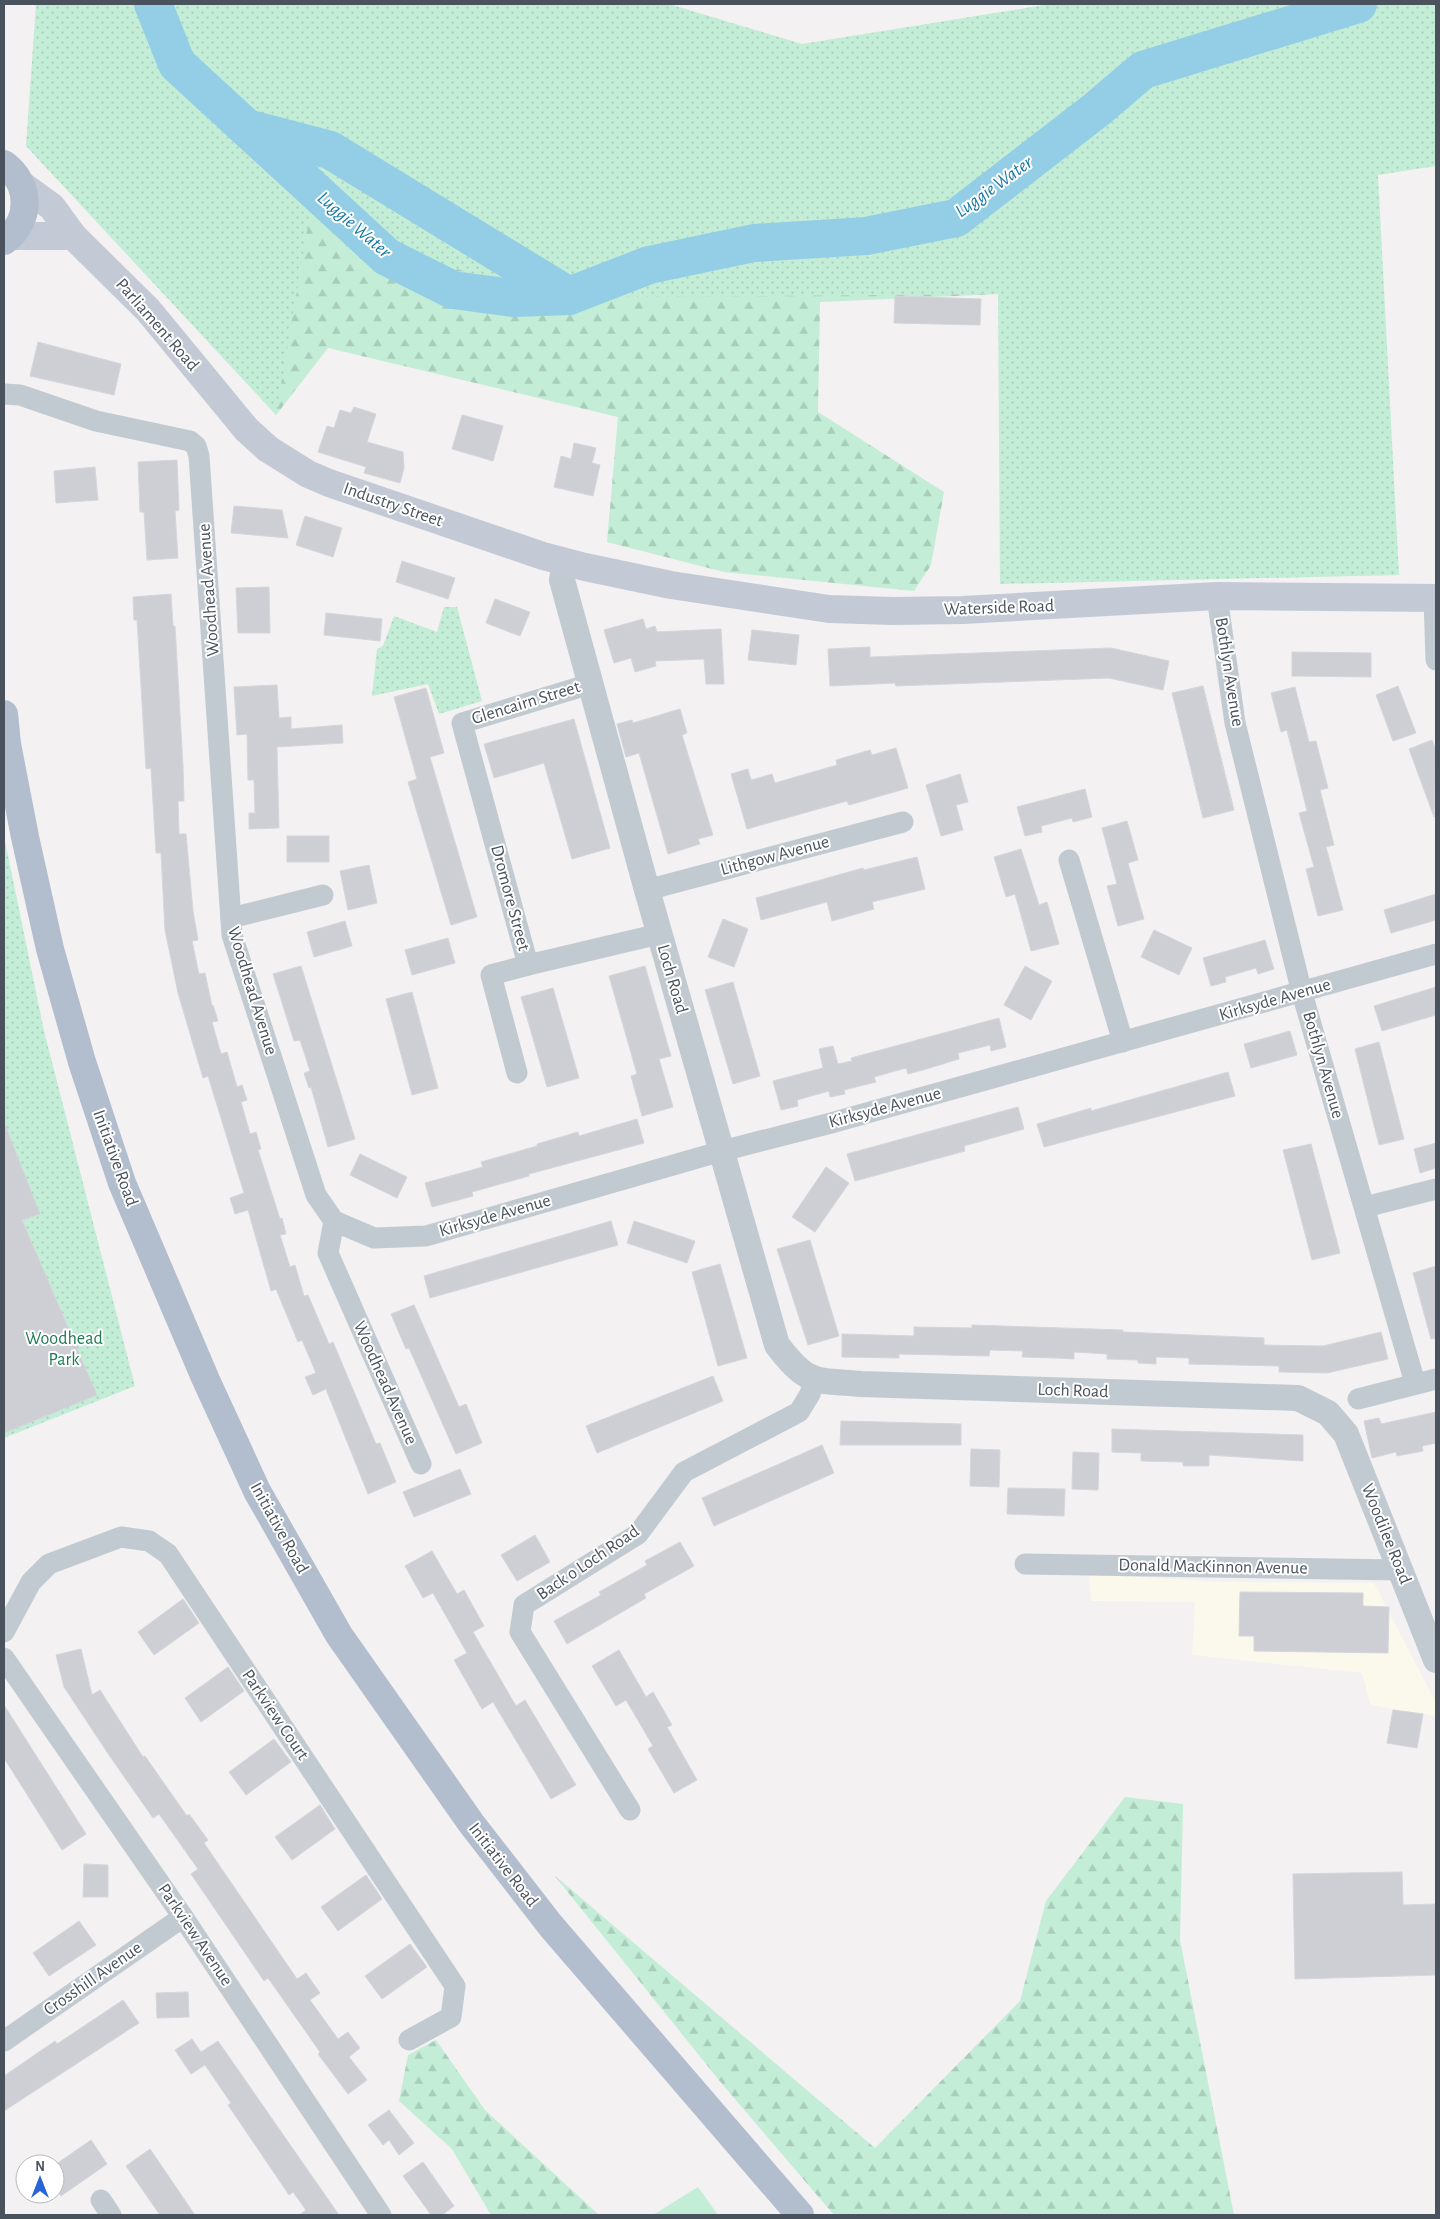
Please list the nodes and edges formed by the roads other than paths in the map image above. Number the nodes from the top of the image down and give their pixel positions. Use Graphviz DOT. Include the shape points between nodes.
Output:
graph roads {
  1 [pos="4,164"];
  2 [pos="22,186"];
  3 [pos="73,236"];
  4 [pos="7,238"];
  5 [pos="12,395"];
  6 [pos="236,420"];
  7 [pos="565,562"];
  8 [pos="1217,596"];
  9 [pos="1435,598"];
  10 [pos="1436,660"];
  11 [pos="590,684"];
  12 [pos="4,714"];
  13 [pos="462,723"];
  14 [pos="903,822"];
  15 [pos="1069,860"];
  16 [pos="646,890"];
  17 [pos="324,895"];
  18 [pos="231,918"];
  19 [pos="659,934"];
  20 [pos="1436,954"];
  21 [pos="528,965"];
  22 [pos="1302,993"];
  23 [pos="1123,1042"];
  24 [pos="517,1074"];
  25 [pos="722,1151"];
  26 [pos="1436,1189"];
  27 [pos="1364,1207"];
  28 [pos="334,1221"];
  29 [pos="1436,1379"];
  30 [pos="814,1380"];
  31 [pos="1415,1383"];
  32 [pos="1358,1399"];
  33 [pos="1328,1413"];
  34 [pos="421,1464"];
  35 [pos="1025,1564"];
  36 [pos="1400,1570"];
  37 [pos="4,1632"];
  38 [pos="4,1658"];
  39 [pos="1436,1660"];
  40 [pos="630,1810"];
  41 [pos="183,1917"];
  42 [pos="409,2040"];
  43 [pos="4,2042"];
  44 [pos="381,2215"];
  45 [pos="800,2215"];
  1 -- 2 [label="main road"];
  2 -- 3 [label="main road, Parliament Road" via="52,207"];
  2 -- 4 [label="main road" via="24,213"];
  3 -- 4 [label="main road"];
  3 -- 6 [label="main road, Parliament Road" via="148,310"];
  5 -- 18 [label="street, Woodhead Avenue" via="96,420 190,440 196,446 200,456"];
  6 -- 7 [label="main road, Industry Street" via="268,449 308,474"];
  7 -- 8 [label="main road, Waterside Road" via="671,585 854,611 963,610"];
  7 -- 11 [label="street, Loch Road" via="562,580"];
  8 -- 9 [label="main road, Waterside Road"];
  8 -- 22 [label="street, Bothlyn Avenue" via="1235,723"];
  9 -- 10 [label="street"];
  11 -- 13 [label="street, Glencairn Street"];
  11 -- 16 [label="street, Loch Road"];
  12 -- 45 [label="main road, Initiative Road" via="23,828 48,940 85,1072 122,1183 257,1491 339,1634 470,1823 550,1926"];
  13 -- 21 [label="street, Dromore Street"];
  14 -- 16 [label="street, Lithgow Avenue"];
  15 -- 23 [label="street"];
  16 -- 19 [label="street, Loch Road"];
  17 -- 18 [label="street"];
  18 -- 28 [label="street, Woodhead Avenue" via="232,934 316,1195"];
  19 -- 21 [label="street"];
  19 -- 25 [label="street, Loch Road"];
  20 -- 22 [label="street, Kirksyde Avenue"];
  21 -- 24 [label="street, Dromore Street" via="490,975"];
  22 -- 23 [label="street, Kirksyde Avenue"];
  22 -- 27 [label="street, Bothlyn Avenue"];
  23 -- 25 [label="street, Kirksyde Avenue"];
  25 -- 28 [label="street, Kirksyde Avenue" via="426,1236 374,1238"];
  25 -- 30 [label="street, Loch Road" via="777,1345 795,1368"];
  26 -- 27 [label="street"];
  27 -- 31 [label="street, Bothlyn Avenue"];
  28 -- 34 [label="street, Woodhead Avenue" via="328,1253"];
  29 -- 31 [label="street"];
  30 -- 33 [label="street, Loch Road" via="871,1385 1298,1398"];
  30 -- 40 [label="street, Back o Loch Road" via="799,1412 684,1472 638,1534 524,1605 520,1632"];
  31 -- 32 [label="street"];
  33 -- 36 [label="street, Woodilee Road" via="1346,1434"];
  35 -- 36 [label="street, Donald MacKinnon Avenue"];
  36 -- 39 [label="street, Woodilee Road"];
  37 -- 42 [label="street, Parkview Court" via="31,1582 48,1564 121,1537 149,1541 168,1554 455,1986 451,2017"];
  38 -- 41 [label="street, Parkview Avenue"];
  41 -- 43 [label="street, Crosshill Avenue"];
  41 -- 44 [label="street, Parkview Avenue"];
}
